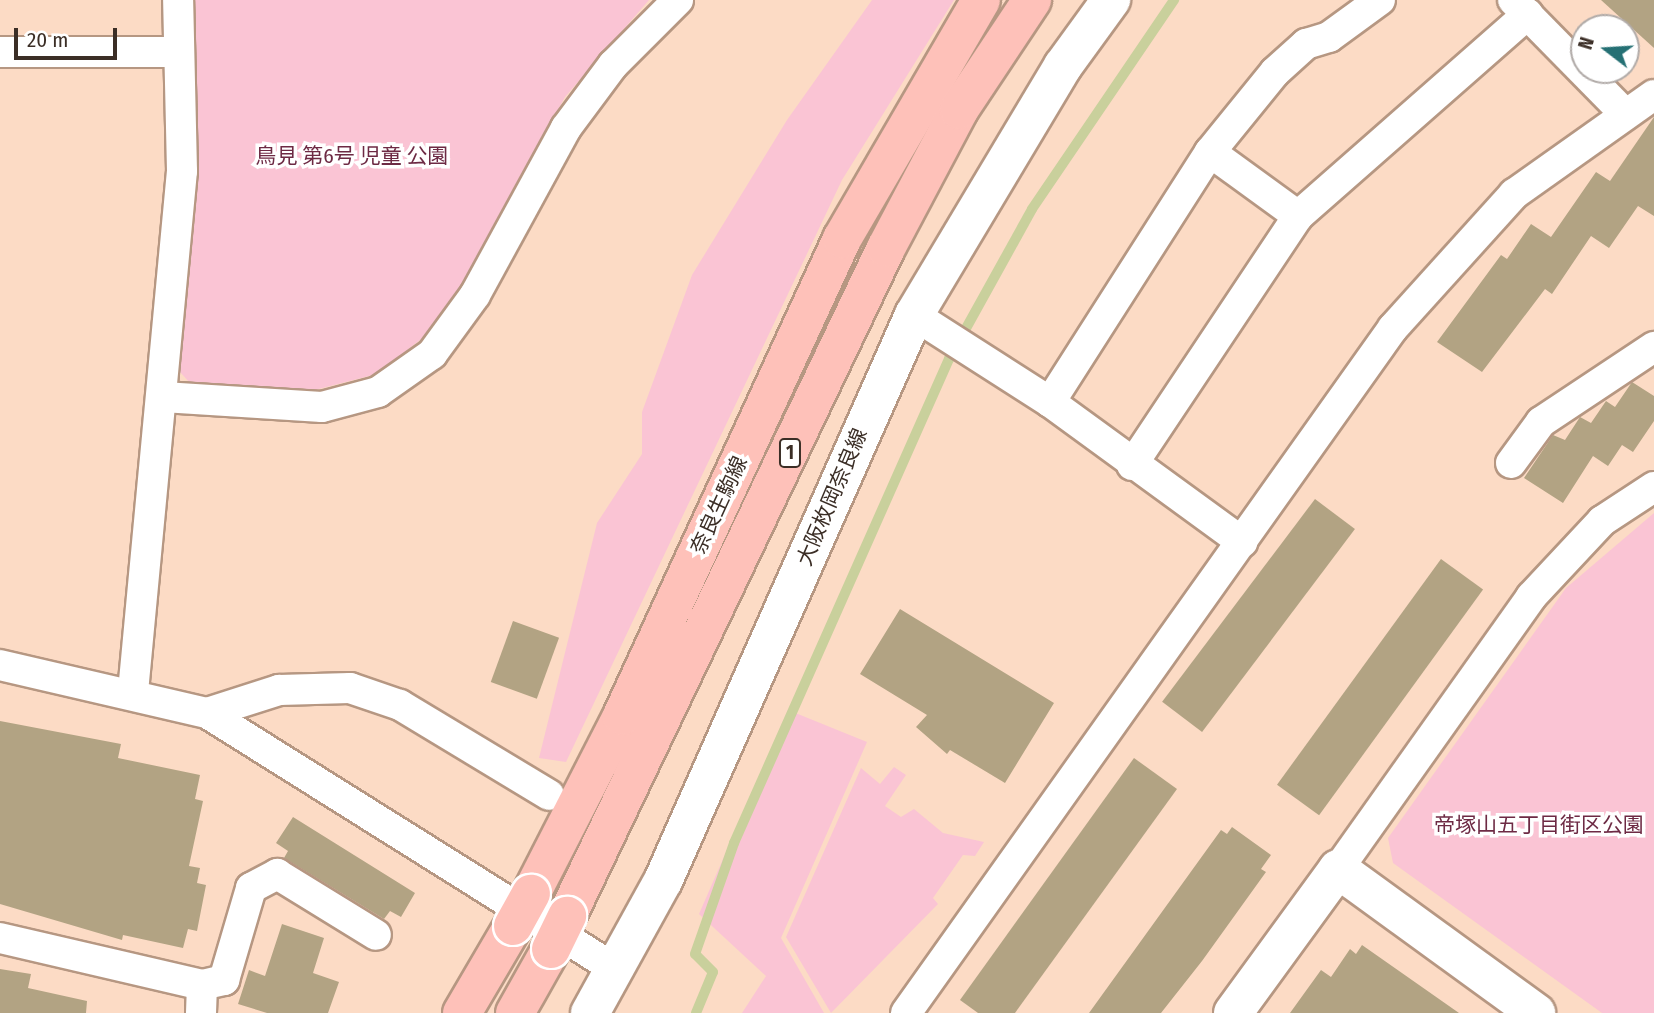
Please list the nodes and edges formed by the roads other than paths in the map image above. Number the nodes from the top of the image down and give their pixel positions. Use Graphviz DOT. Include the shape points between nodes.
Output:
graph roads {
  1 [pos="178,0"];
  2 [pos="678,0"];
  3 [pos="981,0"];
  4 [pos="1032,0"];
  5 [pos="1111,0"];
  6 [pos="1380,0"];
  7 [pos="1520,7"];
  8 [pos="0,52"];
  9 [pos="178,52"];
  10 [pos="1654,95"];
  11 [pos="1625,114"];
  12 [pos="1210,152"];
  13 [pos="1298,216"];
  14 [pos="914,315"];
  15 [pos="1654,347"];
  16 [pos="163,397"];
  17 [pos="1050,402"];
  18 [pos="1511,463"];
  19 [pos="1132,465"];
  20 [pos="1654,487"];
  21 [pos="1242,542"];
  22 [pos="0,665"];
  23 [pos="133,692"];
  24 [pos="206,713"];
  25 [pos="549,795"];
  26 [pos="1338,869"];
  27 [pos="376,935"];
  28 [pos="0,938"];
  29 [pos="616,970"];
  30 [pos="202,999"];
  31 [pos="1528,1011"];
  32 [pos="462,1013"];
  33 [pos="515,1013"];
  34 [pos="590,1013"];
  35 [pos="906,1013"];
  36 [pos="1233,1013"];
  1 -- 9 [label="street"];
  2 -- 16 [label="street" via="613,65 566,128 475,295 432,354 378,392 322,407"];
  3 -- 32 [label="main road, 奈良生駒線 / 1" via="842,239 622,716 522,910"];
  4 -- 33 [label="main road, 奈良生駒線 / 1" via="959,110 886,248 559,932"];
  5 -- 14 [label="main road, 大阪枚岡奈良線" via="1048,90"];
  6 -- 12 [label="street" via="1329,37 1306,44"];
  7 -- 11 [label="street"];
  7 -- 13 [label="street"];
  8 -- 9 [label="street"];
  9 -- 16 [label="street" via="182,172"];
  10 -- 11 [label="street"];
  11 -- 21 [label="street" via="1514,194 1393,328"];
  12 -- 13 [label="street"];
  12 -- 17 [label="street"];
  13 -- 19 [label="street"];
  14 -- 17 [label="street"];
  14 -- 29 [label="main road, 大阪枚岡奈良線" via="674,857"];
  15 -- 18 [label="street" via="1541,422"];
  16 -- 23 [label="street"];
  17 -- 19 [label="street"];
  19 -- 21 [label="street"];
  20 -- 26 [label="street" via="1602,521 1531,597"];
  21 -- 35 [label="street"];
  22 -- 23 [label="street"];
  23 -- 24 [label="street"];
  24 -- 25 [label="street" via="279,690 350,688 400,705"];
  24 -- 29 [label="street"];
  26 -- 31 [label="main road"];
  26 -- 36 [label="main road"];
  27 -- 30 [label="street" via="277,874 251,888 224,980"];
  28 -- 30 [label="street"];
  29 -- 34 [label="main road, 大阪枚岡奈良線"];
}
